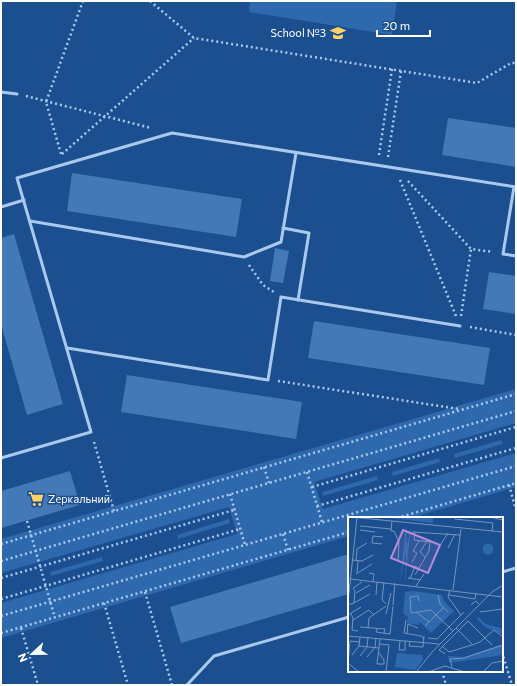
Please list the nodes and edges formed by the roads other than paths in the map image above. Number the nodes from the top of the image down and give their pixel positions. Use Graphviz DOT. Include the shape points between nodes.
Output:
graph roads {
  1 [pos="1,92"];
  2 [pos="18,94"];
  3 [pos="296,153"];
  4 [pos="515,187"];
  5 [pos="24,200"];
  6 [pos="1,207"];
  7 [pos="30,221"];
  8 [pos="283,228"];
  9 [pos="516,256"];
  10 [pos="298,300"];
  11 [pos="460,326"];
  12 [pos="67,348"];
  13 [pos="1,458"];
  14 [pos="516,568"];
  15 [pos="503,572"];
  16 [pos="348,617"];
  17 [pos="187,685"];
  1 -- 2 [label="lane"];
  3 -- 4 [label="lane"];
  3 -- 5 [label="lane" via="172,133 17,178"];
  3 -- 8 [label="lane"];
  4 -- 9 [label="lane" via="503,254"];
  5 -- 6 [label="lane"];
  5 -- 7 [label="lane"];
  7 -- 8 [label="lane" via="244,257 281,242"];
  7 -- 12 [label="lane"];
  8 -- 10 [label="lane" via="309,233"];
  10 -- 11 [label="lane"];
  10 -- 12 [label="lane" via="281,297 268,380"];
  12 -- 13 [label="lane" via="91,432"];
  14 -- 15 [label="lane"];
  16 -- 17 [label="lane" via="214,656"];
}
